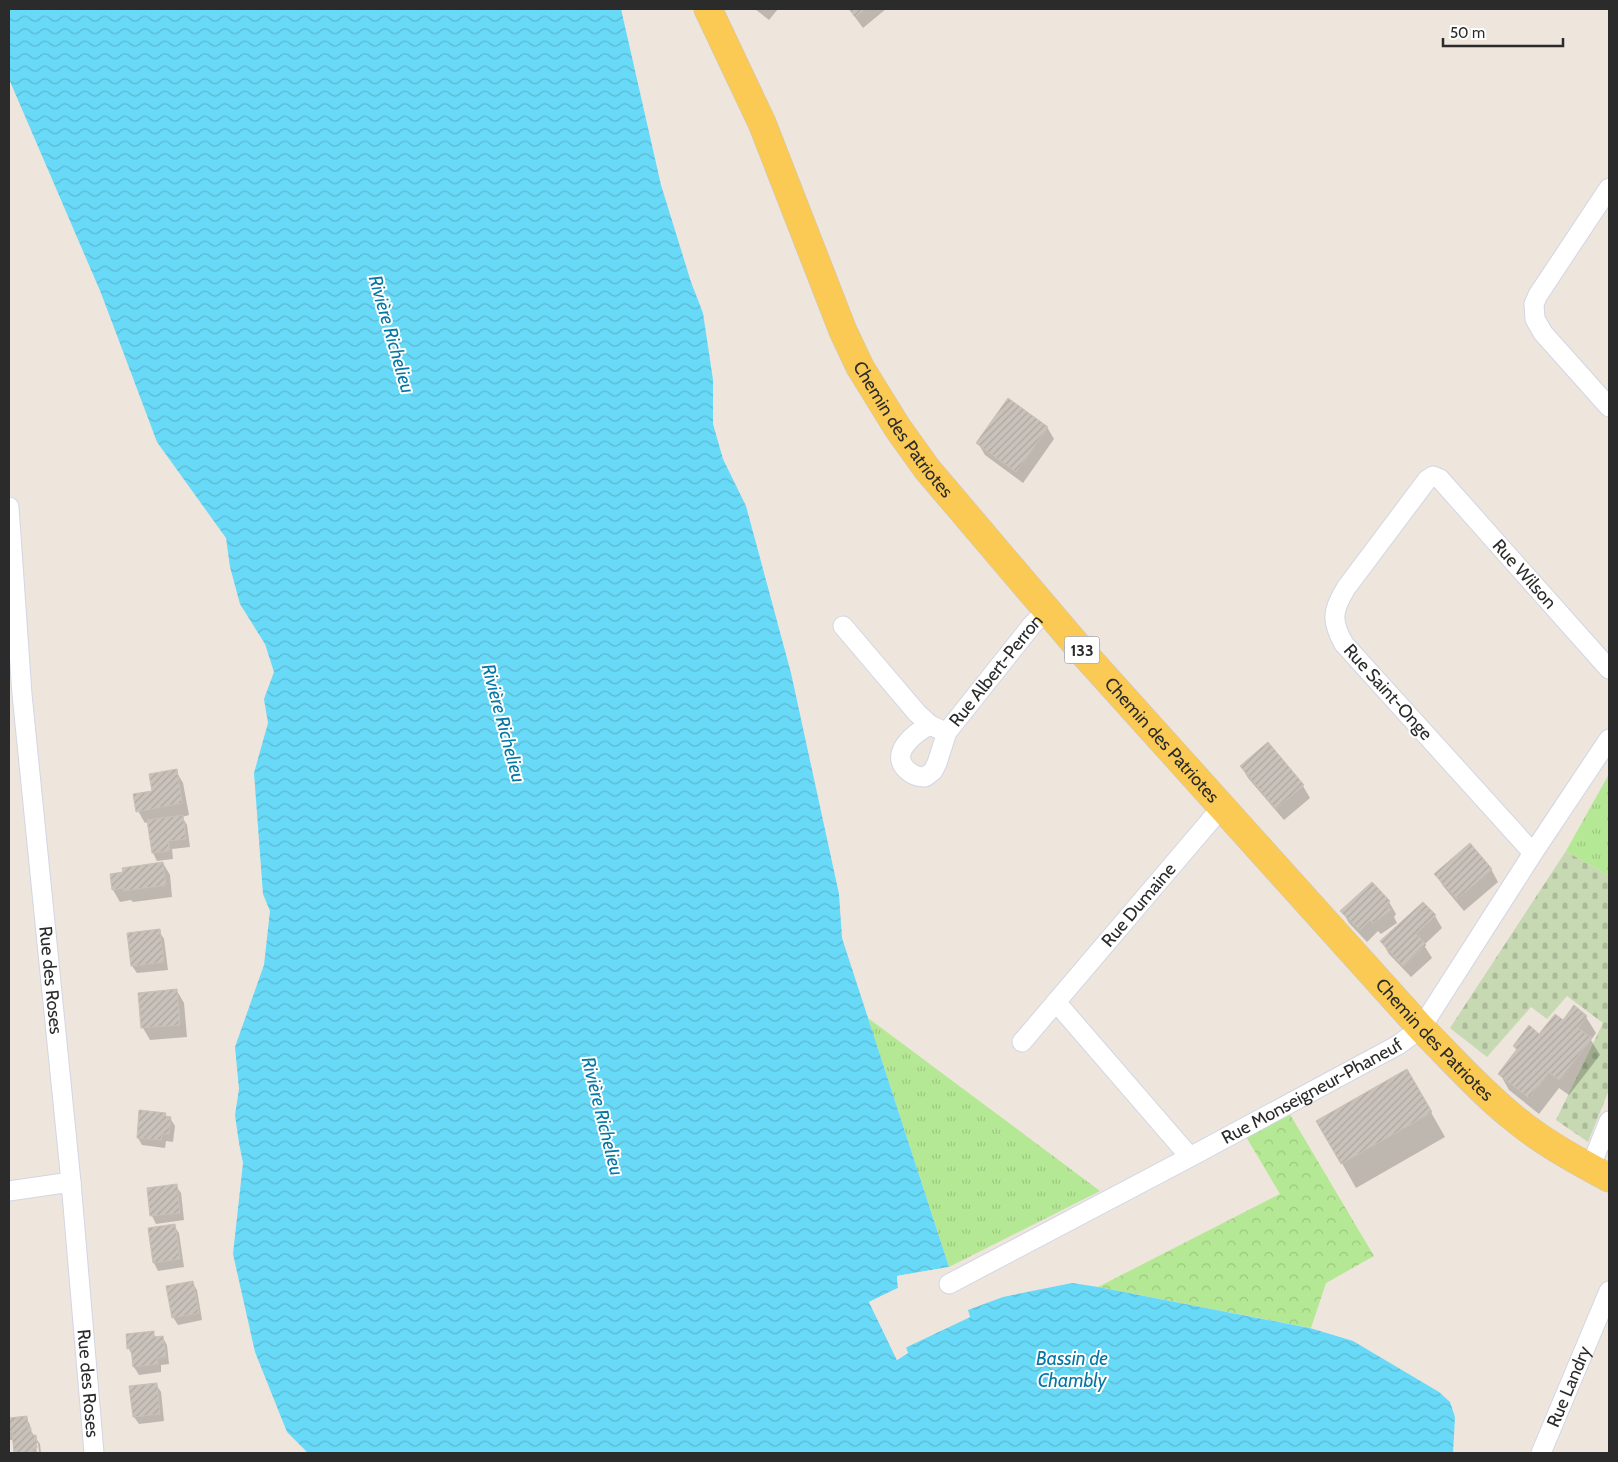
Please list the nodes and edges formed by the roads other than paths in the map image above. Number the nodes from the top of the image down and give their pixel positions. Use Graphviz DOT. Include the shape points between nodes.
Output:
graph roads {
  1 [pos="708,9"];
  2 [pos="1609,188"];
  3 [pos="1609,407"];
  4 [pos="1440,479"];
  5 [pos="9,507"];
  6 [pos="1047,610"];
  7 [pos="843,626"];
  8 [pos="1609,669"];
  9 [pos="1609,739"];
  10 [pos="1222,807"];
  11 [pos="1533,853"];
  12 [pos="1056,1002"];
  13 [pos="1421,1028"];
  14 [pos="1022,1042"];
  15 [pos="1609,1121"];
  16 [pos="1190,1157"];
  17 [pos="1600,1173"];
  18 [pos="71,1182"];
  19 [pos="9,1191"];
  20 [pos="949,1284"];
  21 [pos="1609,1291"];
  22 [pos="94,1453"];
  23 [pos="1542,1453"];
  1 -- 6 [label="main road, Chemin des Patriotes / 133" via="762,123 824,284 860,366 881,403 927,468"];
  2 -- 3 [label="street" via="1534,304 1535,319 1543,333"];
  4 -- 8 [label="street, Rue Wilson"];
  4 -- 11 [label="street, Rue Saint-Onge" via="1433,476 1427,480 1346,588 1336,604 1337,632 1344,644"];
  5 -- 18 [label="street, Rue des Roses" via="22,694"];
  6 -- 7 [label="street, Rue Albert-Perron" via="938,728 917,713"];
  6 -- 10 [label="main road, Chemin des Patriotes / 133"];
  9 -- 11 [label="street, Rue Monseigneur-Phaneuf"];
  10 -- 12 [label="street, Rue Dumaine"];
  10 -- 13 [label="main road, Chemin des Patriotes / 133"];
  11 -- 13 [label="street, Rue Monseigneur-Phaneuf"];
  12 -- 14 [label="street, Rue Dumaine"];
  12 -- 16 [label="street"];
  13 -- 16 [label="street, Rue Monseigneur-Phaneuf" via="1398,1045"];
  13 -- 17 [label="main road, Chemin des Patriotes / 133" via="1514,1119 1563,1153"];
  15 -- 17 [label="street"];
  16 -- 20 [label="street, Rue Monseigneur-Phaneuf"];
  18 -- 19 [label="street"];
  18 -- 22 [label="street, Rue des Roses"];
  21 -- 23 [label="street, Rue Landry"];
}
